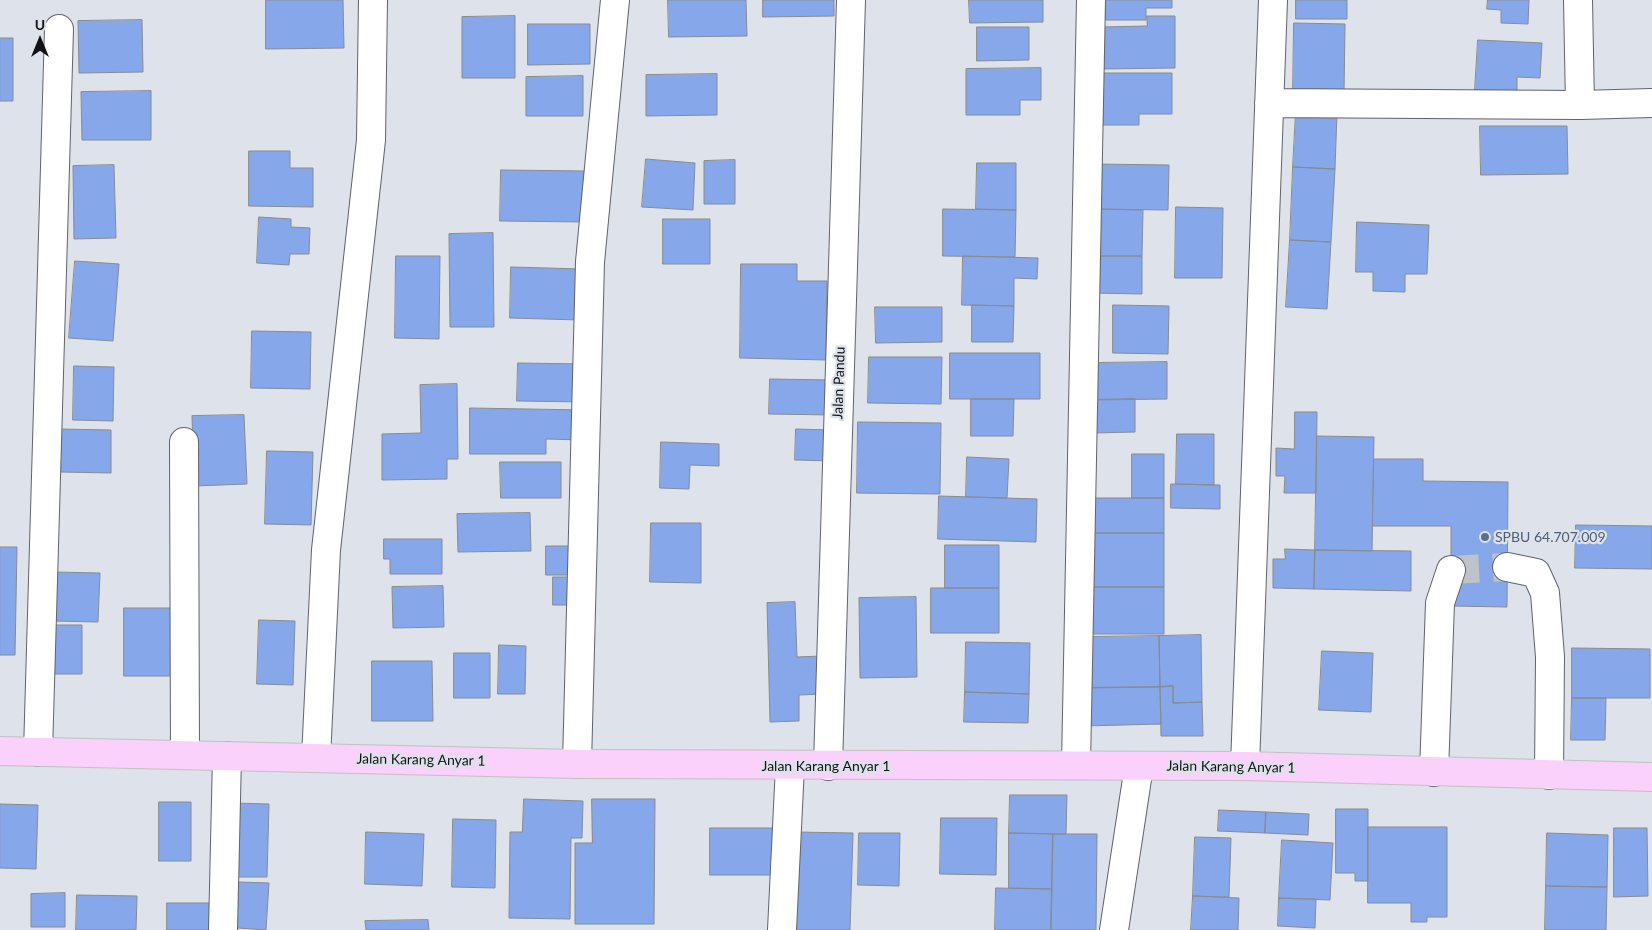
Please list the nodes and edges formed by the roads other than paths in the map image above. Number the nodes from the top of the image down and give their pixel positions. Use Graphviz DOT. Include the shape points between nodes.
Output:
graph roads {
  1 [pos="373,0"];
  2 [pos="615,0"];
  3 [pos="851,0"];
  4 [pos="1091,0"];
  5 [pos="1272,0"];
  6 [pos="1578,0"];
  7 [pos="59,29"];
  8 [pos="1269,103"];
  9 [pos="1652,103"];
  10 [pos="1580,105"];
  11 [pos="184,442"];
  12 [pos="1507,567"];
  13 [pos="1451,570"];
  14 [pos="0,751"];
  15 [pos="38,752"];
  16 [pos="185,755"];
  17 [pos="227,756"];
  18 [pos="316,758"];
  19 [pos="577,764"];
  20 [pos="1076,765"];
  21 [pos="790,766"];
  22 [pos="828,766"];
  23 [pos="1139,766"];
  24 [pos="1245,766"];
  25 [pos="1434,772"];
  26 [pos="1549,775"];
  27 [pos="1652,777"];
  28 [pos="223,930"];
  29 [pos="782,930"];
  30 [pos="1114,930"];
  1 -- 18 [label="street" via="371,140 326,550"];
  2 -- 19 [label="street" via="590,262"];
  3 -- 22 [label="street, Jalan Pandu"];
  4 -- 20 [label="street"];
  5 -- 8 [label="street"];
  6 -- 10 [label="street"];
  7 -- 15 [label="street"];
  8 -- 10 [label="street"];
  8 -- 24 [label="street"];
  9 -- 10 [label="street"];
  11 -- 16 [label="street"];
  12 -- 26 [label="street" via="1536,573 1545,594 1550,657"];
  13 -- 25 [label="street" via="1440,603"];
  14 -- 15 [label="main road, Jalan Karang Anyar 1"];
  15 -- 16 [label="main road, Jalan Karang Anyar 1"];
  16 -- 17 [label="main road, Jalan Karang Anyar 1"];
  17 -- 18 [label="main road, Jalan Karang Anyar 1"];
  17 -- 28 [label="street"];
  18 -- 19 [label="main road, Jalan Karang Anyar 1"];
  19 -- 21 [label="main road, Jalan Karang Anyar 1"];
  20 -- 22 [label="main road, Jalan Karang Anyar 1"];
  20 -- 23 [label="main road, Jalan Karang Anyar 1"];
  21 -- 22 [label="main road, Jalan Karang Anyar 1"];
  21 -- 29 [label="street"];
  23 -- 24 [label="main road, Jalan Karang Anyar 1"];
  23 -- 30 [label="street"];
  24 -- 25 [label="main road, Jalan Karang Anyar 1"];
  25 -- 26 [label="main road, Jalan Karang Anyar 1"];
  26 -- 27 [label="main road, Jalan Karang Anyar 1"];
}
